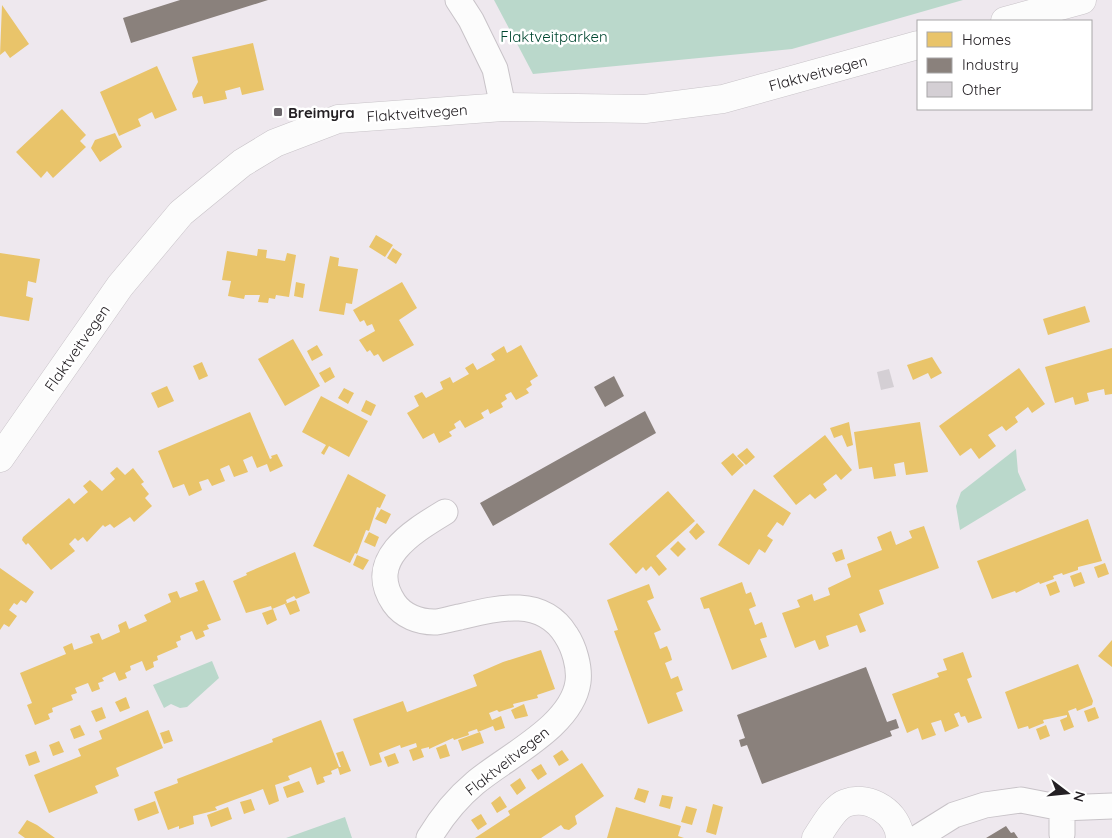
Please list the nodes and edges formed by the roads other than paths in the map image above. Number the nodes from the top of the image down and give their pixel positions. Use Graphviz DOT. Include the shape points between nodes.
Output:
graph roads {
  1 [pos="458,0"];
  2 [pos="1082,0"];
  3 [pos="1009,20"];
  4 [pos="917,45"];
  5 [pos="503,107"];
  6 [pos="0,458"];
  7 [pos="445,512"];
  8 [pos="1112,806"];
  9 [pos="1062,808"];
  10 [pos="1060,837"];
  11 [pos="430,838"];
  12 [pos="816,838"];
  13 [pos="900,838"];
  14 [pos="917,838"];
  1 -- 5 [label="street" via="495,69"];
  2 -- 3 [label="main road"];
  4 -- 5 [label="main road, Flaktveitvegen" via="723,99 645,109"];
  5 -- 6 [label="main road, Flaktveitvegen" via="338,119 275,144 242,163 181,214 120,286"];
  7 -- 11 [label="street, Flaktveitvegen" via="407,536 389,559 384,581 398,609 413,618 435,622 516,606 545,613 570,641 578,682 572,704 550,728 474,784 438,823"];
  8 -- 9 [label="street"];
  9 -- 10 [label="street"];
  9 -- 14 [label="street" via="1021,800 986,804 954,815"];
  12 -- 13 [label="main road" via="845,803 861,801 882,807 894,819"];
}
